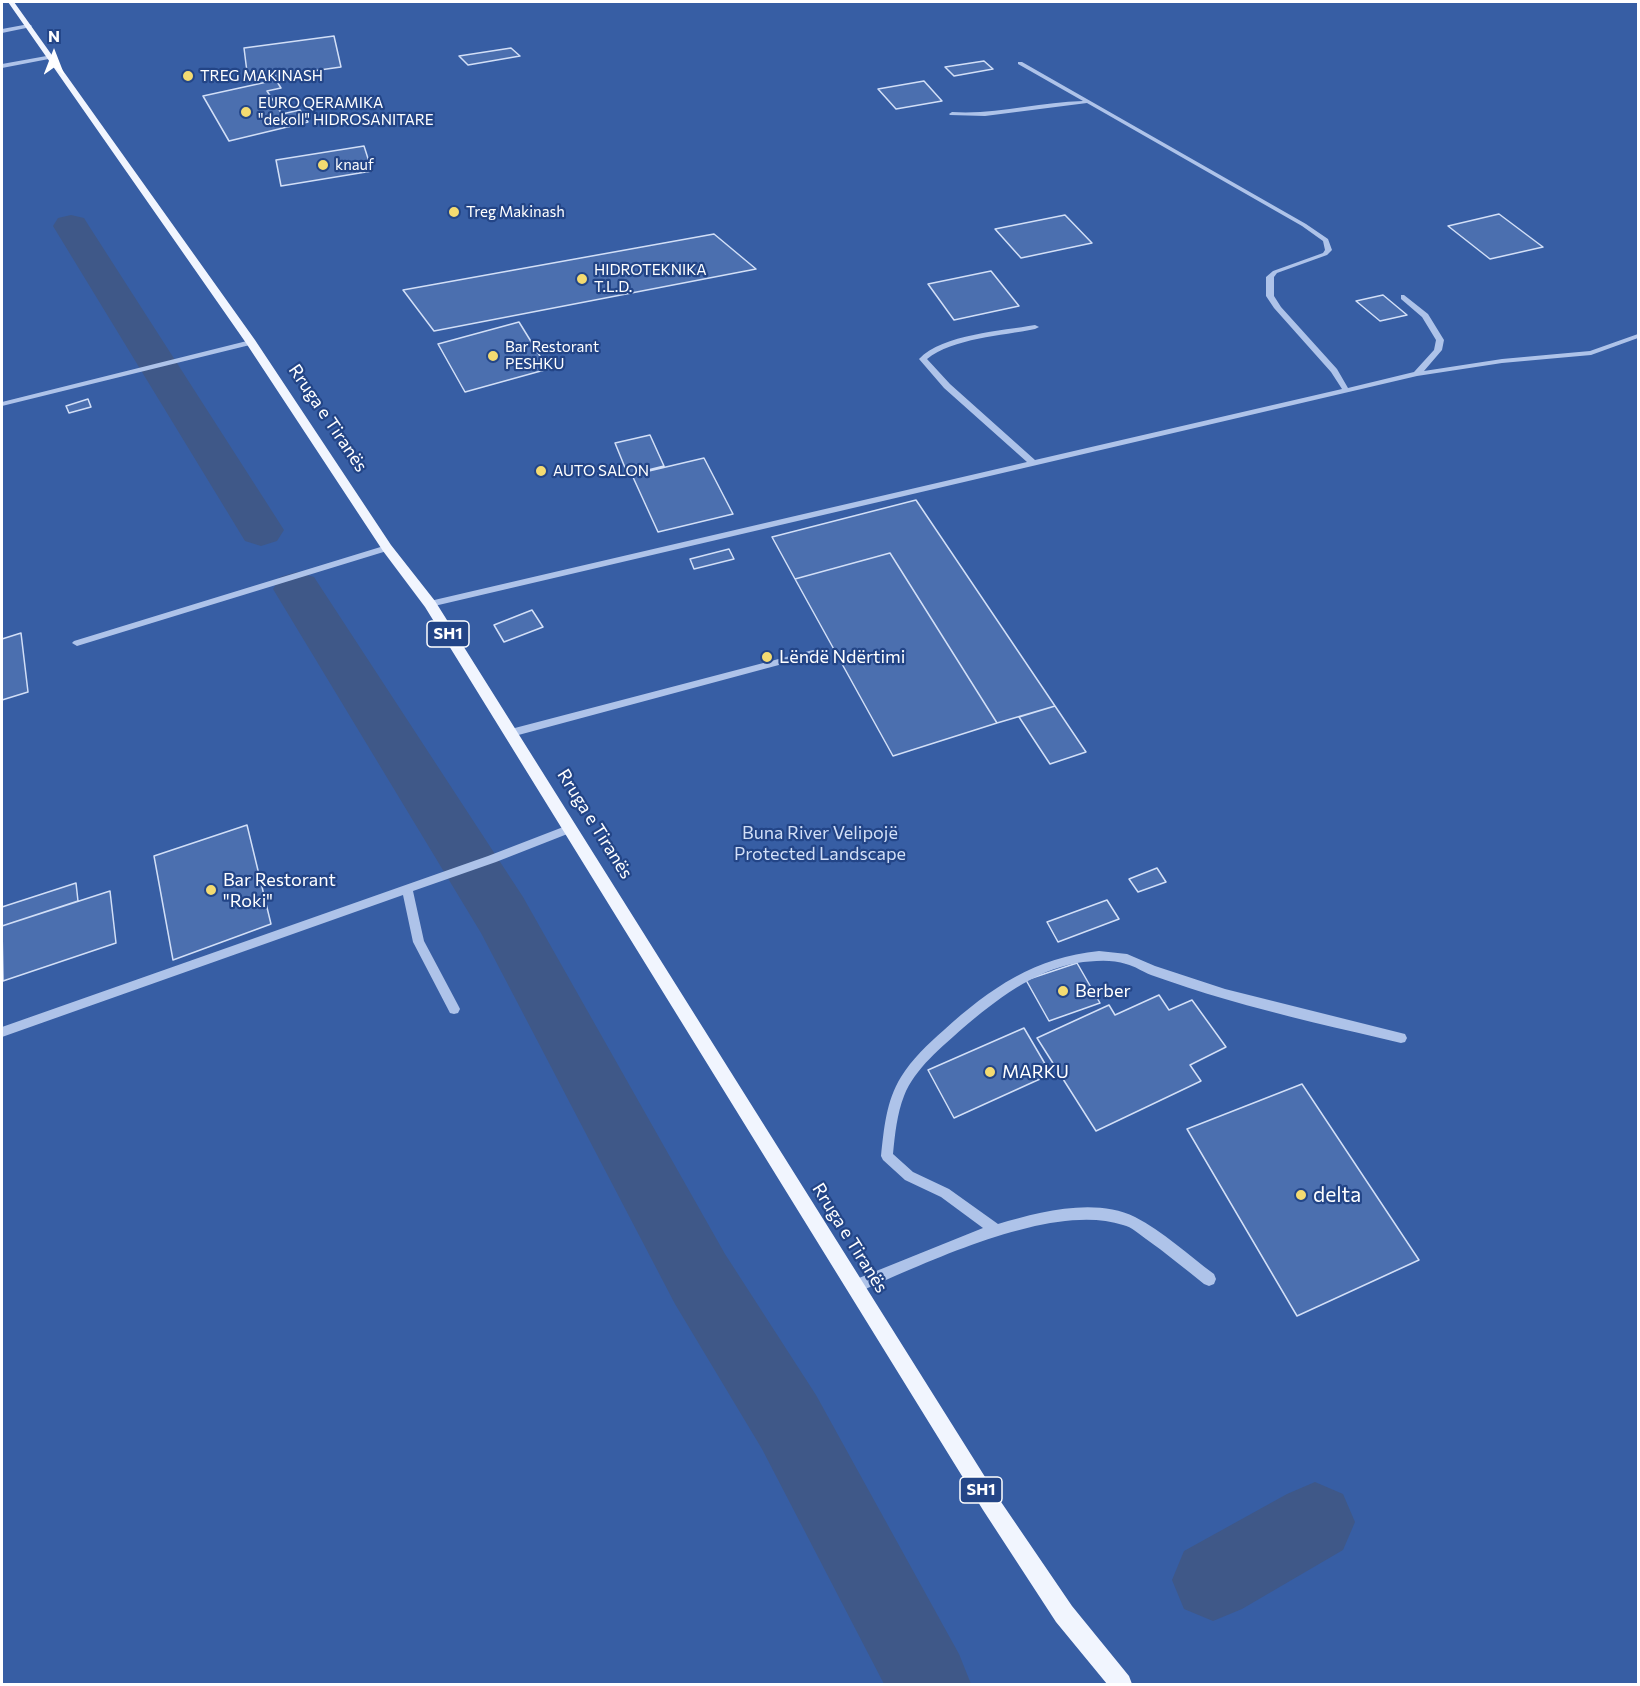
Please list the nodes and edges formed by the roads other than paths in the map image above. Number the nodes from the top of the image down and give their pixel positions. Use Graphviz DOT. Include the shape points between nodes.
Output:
graph roads {
  1 [pos="11,2"];
  2 [pos="29,26"];
  3 [pos="2,31"];
  4 [pos="52,57"];
  5 [pos="1020,63"];
  6 [pos="2,66"];
  7 [pos="1088,104"];
  8 [pos="952,114"];
  9 [pos="1404,297"];
  10 [pos="1035,327"];
  11 [pos="1638,336"];
  12 [pos="250,342"];
  13 [pos="1416,374"];
  14 [pos="1346,390"];
  15 [pos="2,404"];
  16 [pos="1033,463"];
  17 [pos="387,548"];
  18 [pos="430,604"];
  19 [pos="77,643"];
  20 [pos="813,653"];
  21 [pos="511,734"];
  22 [pos="571,828"];
  23 [pos="407,888"];
  24 [pos="454,1010"];
  25 [pos="2,1032"];
  26 [pos="1401,1038"];
  27 [pos="997,1231"];
  28 [pos="1209,1279"];
  29 [pos="854,1287"];
  30 [pos="1120,1684"];
  1 -- 2 [label="main road, Rruga e Tiranës / SH1"];
  2 -- 3 [label="lane"];
  2 -- 4 [label="main road, Rruga e Tiranës / SH1"];
  4 -- 6 [label="lane"];
  4 -- 12 [label="main road, Rruga e Tiranës / SH1"];
  5 -- 7 [label="lane"];
  7 -- 8 [label="lane" via="1059,103 977,116"];
  7 -- 14 [label="lane" via="1326,240 1329,250 1325,254 1270,277 1270,296"];
  9 -- 13 [label="lane" via="1425,316 1440,340 1438,350"];
  10 -- 16 [label="lane" via="952,343 922,359 946,386"];
  11 -- 13 [label="lane" via="1591,353"];
  12 -- 15 [label="lane"];
  12 -- 17 [label="main road, Rruga e Tiranës / SH1"];
  13 -- 14 [label="lane"];
  14 -- 16 [label="lane"];
  16 -- 18 [label="lane"];
  17 -- 18 [label="main road, Rruga e Tiranës / SH1"];
  17 -- 19 [label="lane"];
  18 -- 21 [label="main road, Rruga e Tiranës / SH1"];
  20 -- 21 [label="lane"];
  21 -- 22 [label="main road, Rruga e Tiranës / SH1"];
  22 -- 23 [label="lane"];
  22 -- 29 [label="main road, Rruga e Tiranës / SH1"];
  23 -- 24 [label="lane" via="419,942"];
  23 -- 25 [label="lane"];
  26 -- 27 [label="lane" via="1225,994 1124,958 1086,957 1035,969 985,1002 924,1056 908,1073 890,1115 887,1156 909,1176 945,1192"];
  27 -- 28 [label="lane" via="1063,1214 1125,1219"];
  27 -- 29 [label="lane"];
  29 -- 30 [label="main road, Rruga e Tiranës / SH1" via="1064,1614"];
}
